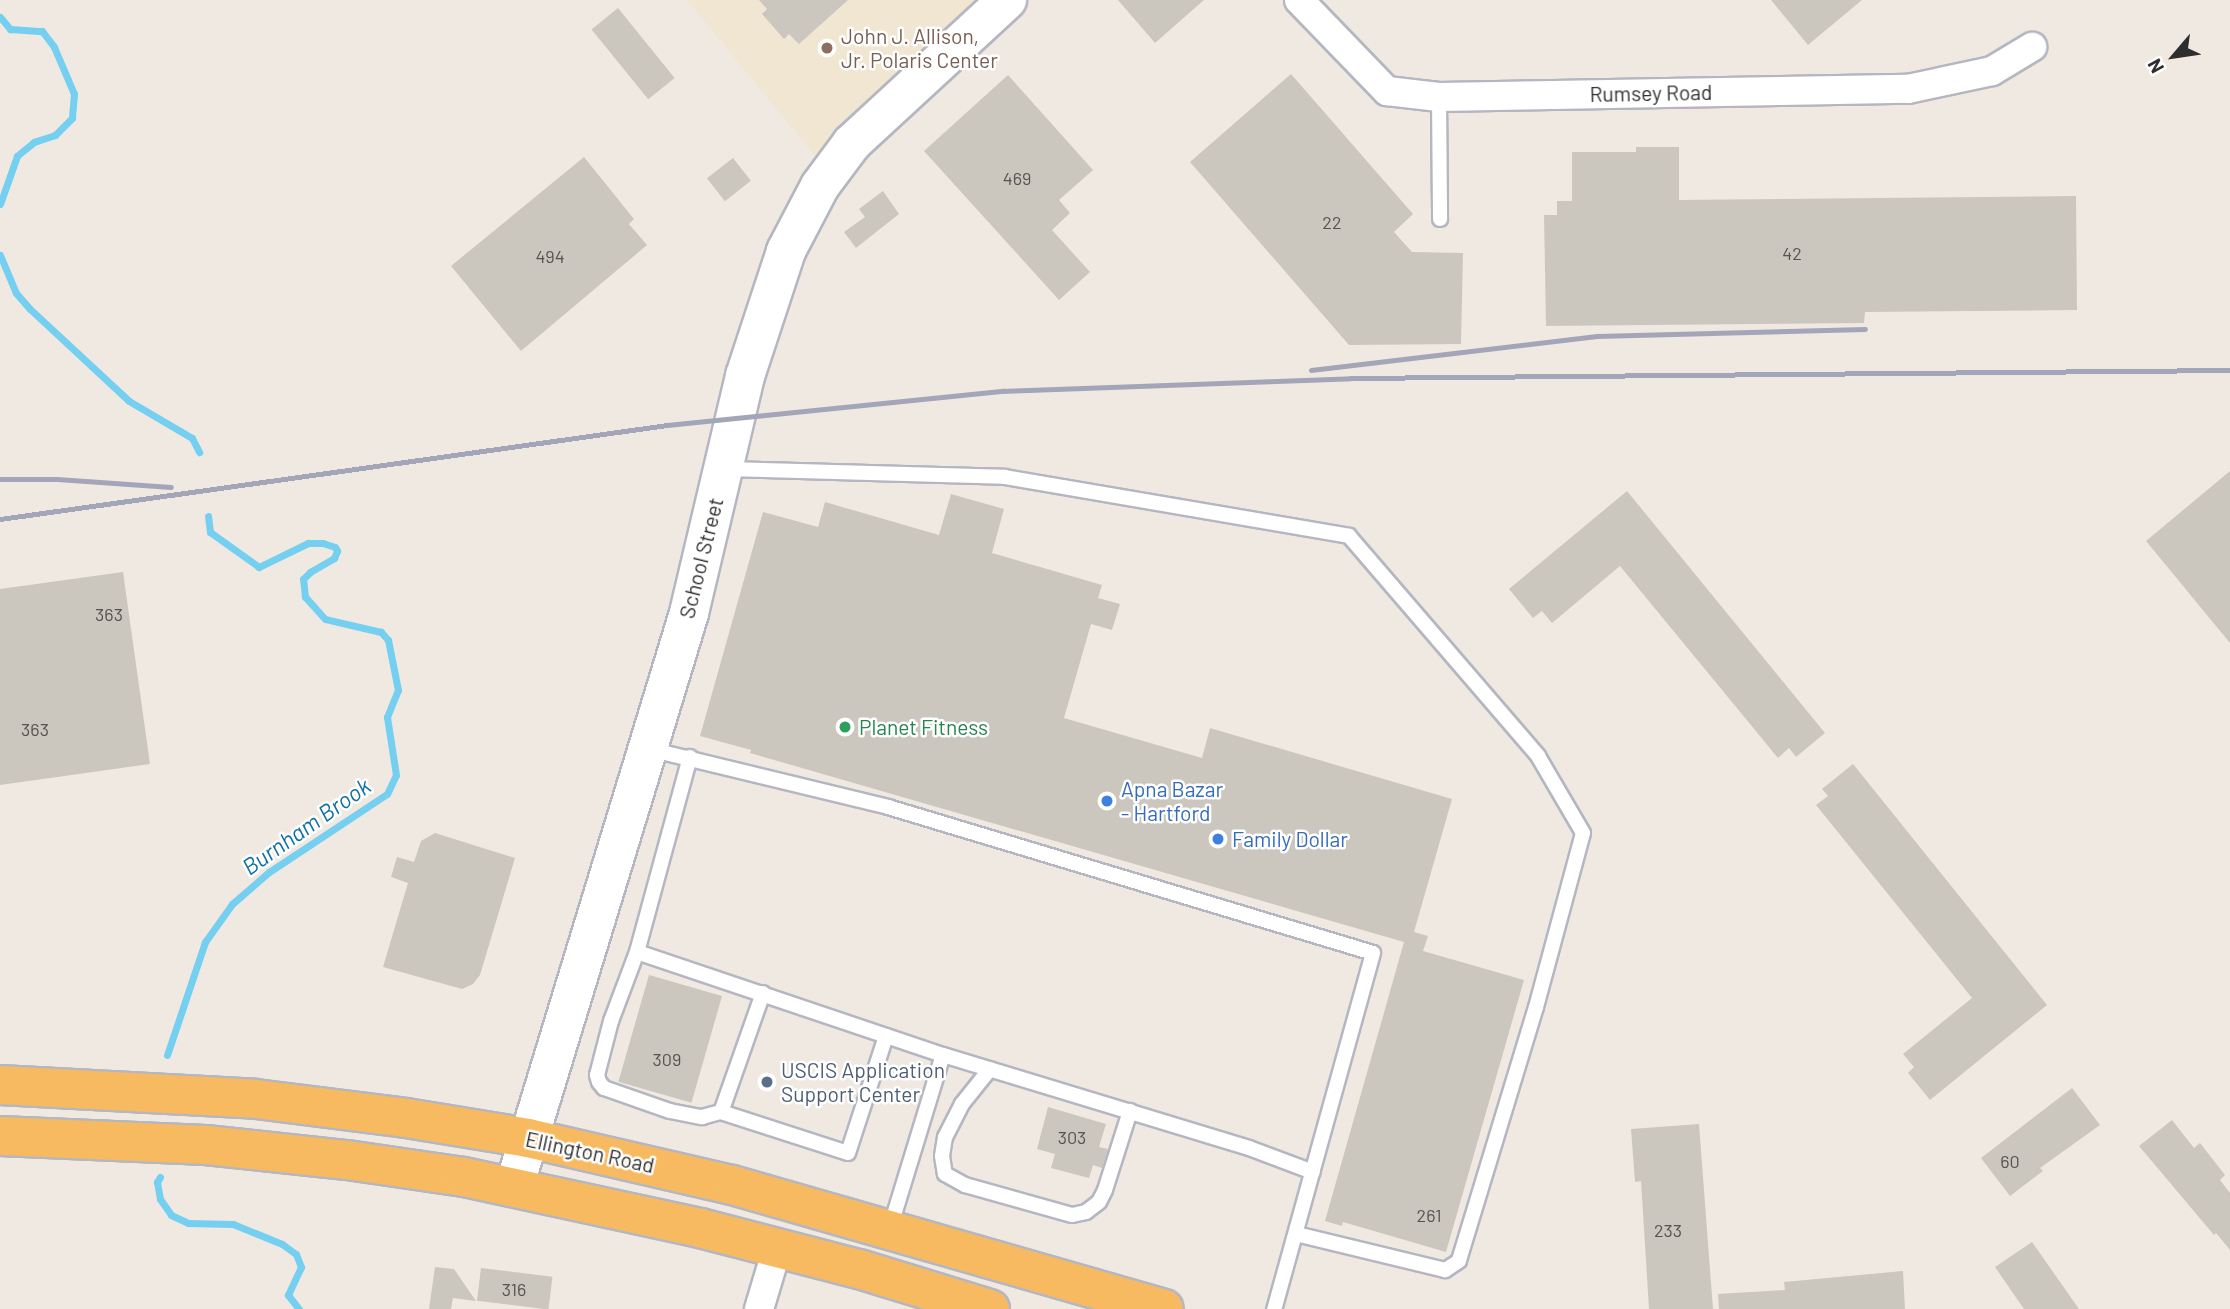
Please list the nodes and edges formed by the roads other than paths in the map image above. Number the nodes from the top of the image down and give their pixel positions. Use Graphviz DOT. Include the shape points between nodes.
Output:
graph roads {
  1 [pos="1007,0"];
  2 [pos="1300,0"];
  3 [pos="2032,47"];
  4 [pos="1439,97"];
  5 [pos="1440,219"];
  6 [pos="723,469"];
  7 [pos="646,748"];
  8 [pos="690,757"];
  9 [pos="637,952"];
  10 [pos="763,993"];
  11 [pos="886,1035"];
  12 [pos="943,1055"];
  13 [pos="990,1069"];
  14 [pos="0,1085"];
  15 [pos="1130,1111"];
  16 [pos="722,1112"];
  17 [pos="0,1136"];
  18 [pos="528,1138"];
  19 [pos="1314,1172"];
  20 [pos="514,1186"];
  21 [pos="889,1229"];
  22 [pos="1296,1234"];
  23 [pos="777,1249"];
  24 [pos="759,1309"];
  25 [pos="990,1309"];
  26 [pos="1164,1309"];
  27 [pos="1274,1309"];
  1 -- 6 [label="main road, School Street" via="877,117 820,186 775,278"];
  2 -- 4 [label="street, Rumsey Road" via="1387,91"];
  3 -- 4 [label="street, Rumsey Road" via="1992,71 1908,89"];
  4 -- 5 [label="lane"];
  6 -- 7 [label="main road, School Street" via="689,613"];
  6 -- 22 [label="lane" via="1005,477 1349,536 1538,756 1583,833 1459,1261 1445,1270"];
  7 -- 8 [label="lane"];
  7 -- 18 [label="main road, School Street"];
  8 -- 9 [label="lane"];
  8 -- 19 [label="lane" via="888,807 1373,953"];
  9 -- 10 [label="lane"];
  9 -- 16 [label="lane" via="611,1021 599,1082 604,1088 670,1111 702,1116"];
  10 -- 11 [label="lane"];
  10 -- 16 [label="lane"];
  11 -- 12 [label="lane"];
  11 -- 16 [label="lane" via="848,1153"];
  12 -- 13 [label="lane"];
  12 -- 21 [label="lane"];
  13 -- 15 [label="lane"];
  13 -- 15 [label="lane" via="962,1104 945,1137 945,1174 965,1185 1072,1215 1086,1212 1105,1190"];
  14 -- 18 [label="highway, Ellington Road" via="256,1099"];
  15 -- 19 [label="lane"];
  17 -- 20 [label="highway" via="227,1147 371,1163"];
  18 -- 20 [label="main road, School Street"];
  18 -- 21 [label="highway, Ellington Road" via="732,1185"];
  19 -- 22 [label="lane"];
  20 -- 23 [label="highway"];
  21 -- 26 [label="highway, Ellington Road"];
  22 -- 27 [label="lane"];
  23 -- 24 [label="street"];
  23 -- 25 [label="highway"];
}
